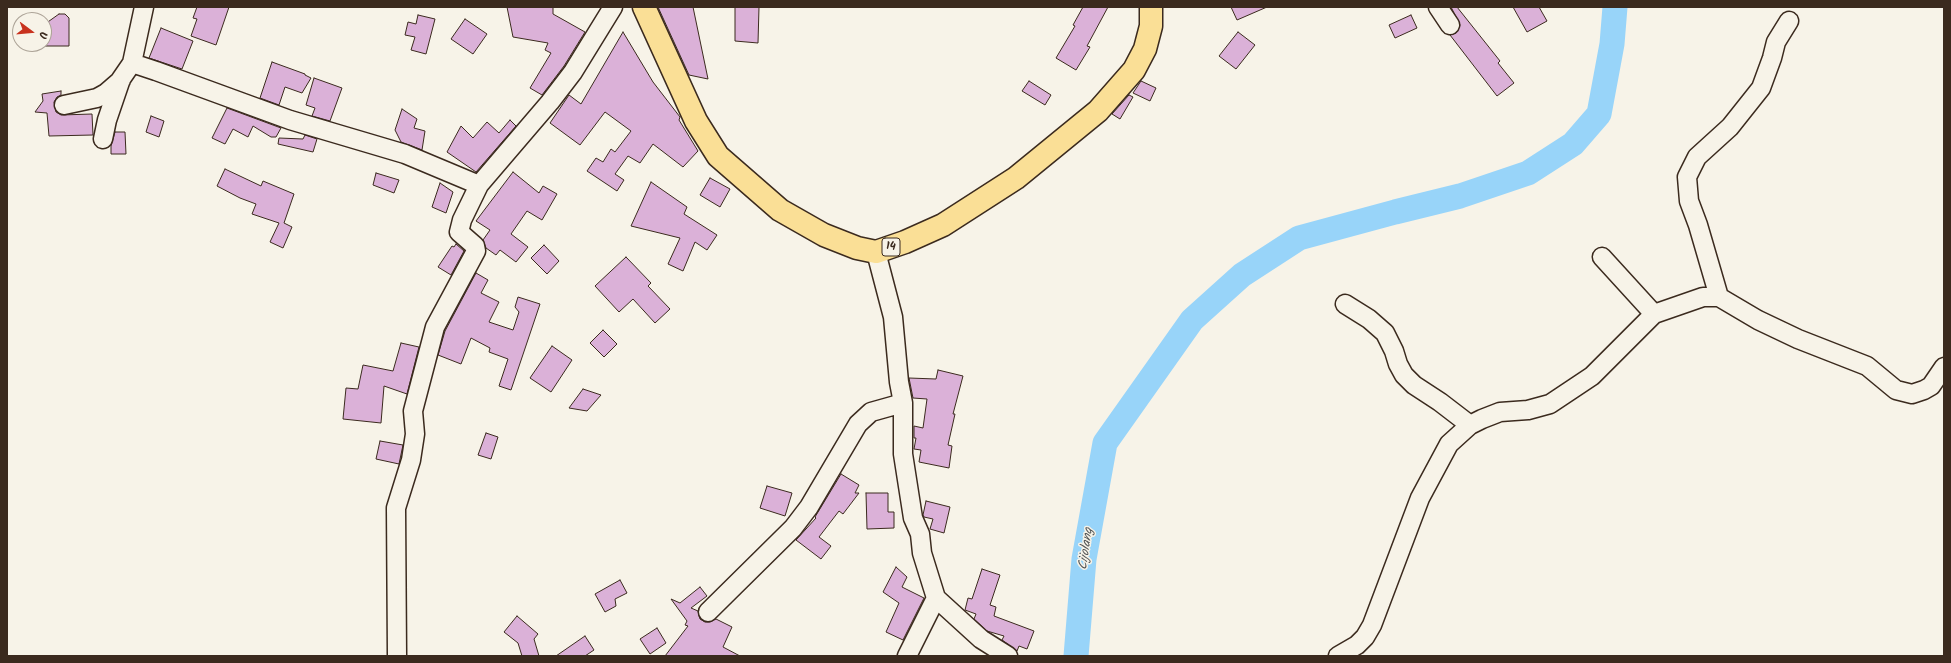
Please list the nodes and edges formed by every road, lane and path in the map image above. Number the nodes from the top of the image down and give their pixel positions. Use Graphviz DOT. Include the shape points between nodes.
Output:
graph roads {
  1 [pos="144,7"];
  2 [pos="613,7"];
  3 [pos="644,7"];
  4 [pos="1151,7"];
  5 [pos="1438,7"];
  6 [pos="1789,21"];
  7 [pos="1450,25"];
  8 [pos="132,64"];
  9 [pos="121,79"];
  10 [pos="64,105"];
  11 [pos="103,140"];
  12 [pos="479,185"];
  13 [pos="876,252"];
  14 [pos="1602,257"];
  15 [pos="1719,297"];
  16 [pos="1345,304"];
  17 [pos="1654,314"];
  18 [pos="1944,367"];
  19 [pos="903,403"];
  20 [pos="1470,425"];
  21 [pos="936,598"];
  22 [pos="708,612"];
  23 [pos="397,656"];
  24 [pos="907,656"];
  25 [pos="1008,656"];
  26 [pos="1338,656"];
  1 -- 8 [label="street"];
  2 -- 12 [label="street" via="573,72"];
  3 -- 13 [label="highway, 14" via="696,121 718,156 780,210 824,235 857,248"];
  4 -- 13 [label="highway, 14" via="1151,26 1134,70 1098,111 1010,182 943,225"];
  5 -- 7 [label="street"];
  6 -- 15 [label="street" via="1776,42 1761,88 1730,127 1697,158 1687,177 1689,201"];
  8 -- 9 [label="street"];
  8 -- 12 [label="street" via="156,70 290,120 405,154"];
  9 -- 10 [label="street" via="97,98"];
  9 -- 11 [label="street"];
  12 -- 23 [label="street" via="459,232 475,246 476,251 434,327 413,411 415,434 411,460 396,508"];
  13 -- 19 [label="street" via="893,317"];
  14 -- 17 [label="street"];
  15 -- 17 [label="street" via="1703,297"];
  15 -- 18 [label="street" via="1758,320 1798,339 1867,366 1896,390 1912,394 1924,390 1931,386"];
  16 -- 20 [label="street" via="1385,333 1404,375 1414,385"];
  17 -- 20 [label="street" via="1592,376 1550,404 1528,410 1500,412"];
  19 -- 21 [label="street" via="903,454 922,553"];
  19 -- 22 [label="street" via="871,412 858,424 809,507 793,528"];
  20 -- 26 [label="street" via="1449,444 1420,498 1368,631 1357,645"];
  21 -- 24 [label="street"];
  21 -- 25 [label="street" via="981,639"];
}
